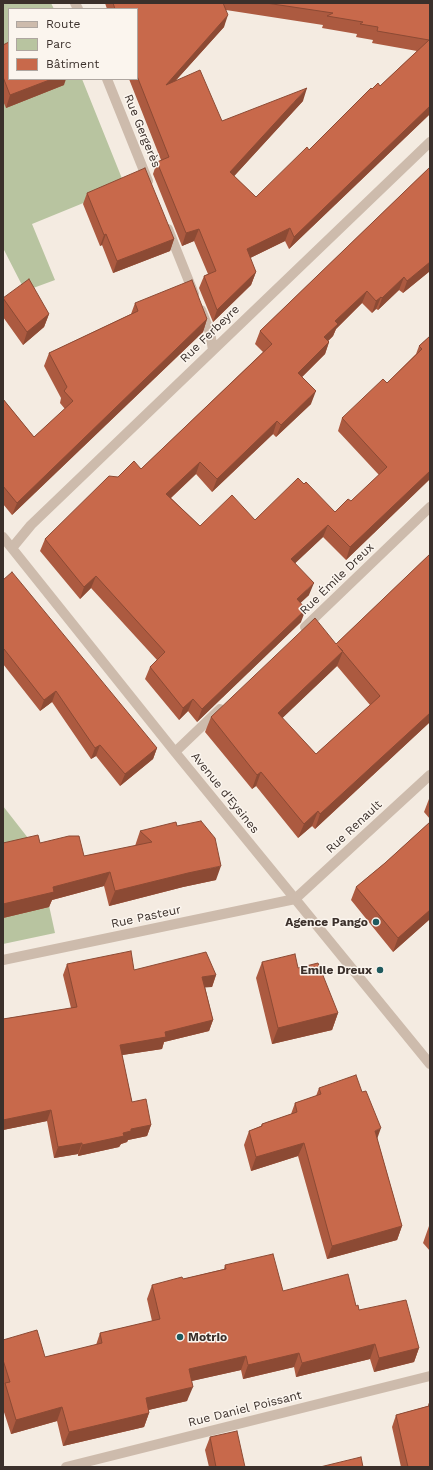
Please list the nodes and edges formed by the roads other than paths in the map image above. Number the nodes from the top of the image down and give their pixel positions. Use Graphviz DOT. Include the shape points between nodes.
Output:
graph roads {
  1 [pos="106,80"];
  2 [pos="430,142"];
  3 [pos="151,187"];
  4 [pos="163,216"];
  5 [pos="213,350"];
  6 [pos="430,507"];
  7 [pos="3,537"];
  8 [pos="12,548"];
  9 [pos="299,633"];
  10 [pos="225,704"];
  11 [pos="175,752"];
  12 [pos="430,775"];
  13 [pos="295,899"];
  14 [pos="3,960"];
  15 [pos="430,1064"];
  16 [pos="430,1376"];
  17 [pos="66,1467"];
  1 -- 3 [label="street, Rue Gergerès"];
  2 -- 5 [label="street, Rue Ferbeyre"];
  4 -- 5 [label="street" via="210,332"];
  5 -- 8 [label="street, Rue Ferbeyre" via="31,525"];
  6 -- 9 [label="street, Rue Émile Dreux"];
  7 -- 8 [label="street, Avenue d'Eysines"];
  8 -- 11 [label="street, Avenue d'Eysines"];
  10 -- 11 [label="street"];
  11 -- 13 [label="street, Avenue d'Eysines"];
  12 -- 13 [label="street, Rue Renault"];
  13 -- 14 [label="street, Rue Pasteur"];
  13 -- 15 [label="street, Avenue d'Eysines"];
  16 -- 17 [label="street, Rue Daniel Poissant"];
}
